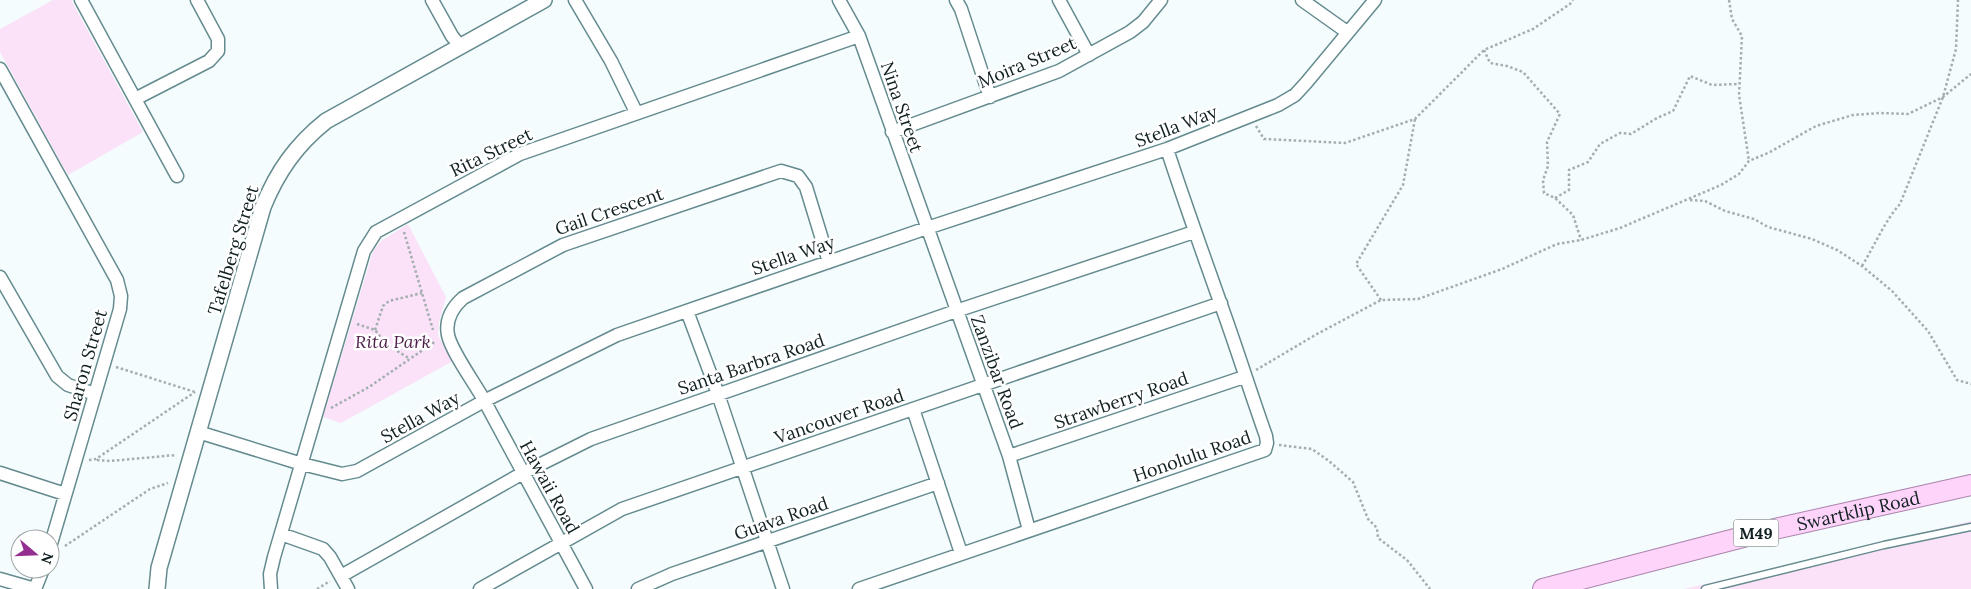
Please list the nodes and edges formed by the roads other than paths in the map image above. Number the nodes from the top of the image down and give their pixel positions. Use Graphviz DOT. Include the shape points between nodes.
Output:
graph roads {
  1 [pos="81,0"];
  2 [pos="197,0"];
  3 [pos="432,0"];
  4 [pos="544,0"];
  5 [pos="575,0"];
  6 [pos="838,0"];
  7 [pos="956,0"];
  8 [pos="1059,0"];
  9 [pos="1161,0"];
  10 [pos="1302,0"];
  11 [pos="1375,0"];
  12 [pos="1347,32"];
  13 [pos="859,36"];
  14 [pos="460,46"];
  15 [pos="1089,55"];
  16 [pos="0,69"];
  17 [pos="990,97"];
  18 [pos="135,99"];
  19 [pos="636,112"];
  20 [pos="892,132"];
  21 [pos="1167,150"];
  22 [pos="177,176"];
  23 [pos="927,228"];
  24 [pos="1194,232"];
  25 [pos="829,262"];
  26 [pos="0,278"];
  27 [pos="1221,303"];
  28 [pos="956,310"];
  29 [pos="687,311"];
  30 [pos="1244,377"];
  31 [pos="983,385"];
  32 [pos="95,394"];
  33 [pos="718,394"];
  34 [pos="484,401"];
  35 [pos="912,409"];
  36 [pos="198,432"];
  37 [pos="1009,456"];
  38 [pos="302,464"];
  39 [pos="742,468"];
  40 [pos="0,473"];
  41 [pos="523,473"];
  42 [pos="938,483"];
  43 [pos="1971,485"];
  44 [pos="66,494"];
  45 [pos="1971,527"];
  46 [pos="60,529"];
  47 [pos="1029,530"];
  48 [pos="281,534"];
  49 [pos="766,541"];
  50 [pos="562,544"];
  51 [pos="961,553"];
  52 [pos="340,576"];
  53 [pos="0,579"];
  54 [pos="35,589"];
  55 [pos="157,589"];
  56 [pos="272,589"];
  57 [pos="348,589"];
  58 [pos="480,589"];
  59 [pos="586,589"];
  60 [pos="638,589"];
  61 [pos="782,589"];
  62 [pos="859,589"];
  63 [pos="1544,589"];
  64 [pos="1705,589"];
  1 -- 18 [label="street"];
  2 -- 18 [label="street" via="218,39 218,51 209,62"];
  3 -- 14 [label="street"];
  4 -- 14 [label="street, Tafelberg Street"];
  5 -- 19 [label="street"];
  6 -- 13 [label="street, Nina Street"];
  7 -- 17 [label="street"];
  8 -- 15 [label="street"];
  9 -- 15 [label="street, Moira Street" via="1130,32"];
  10 -- 12 [label="street"];
  11 -- 12 [label="street, Stella Way"];
  12 -- 21 [label="street, Stella Way" via="1295,94 1278,105"];
  13 -- 19 [label="street, Rita Street"];
  13 -- 20 [label="street, Nina Street"];
  14 -- 36 [label="street, Tafelberg Street" via="326,121 287,160 263,208"];
  15 -- 17 [label="street, Moira Street" via="1046,76"];
  16 -- 32 [label="street, Sharon Street" via="120,290 120,309"];
  17 -- 20 [label="street, Moira Street"];
  18 -- 22 [label="street"];
  19 -- 38 [label="street, Rita Street" via="520,154 376,232 364,250"];
  20 -- 23 [label="street, Nina Street"];
  21 -- 23 [label="street, Stella Way"];
  21 -- 24 [label="street, Honolulu Road"];
  23 -- 25 [label="street, Stella Way"];
  23 -- 28 [label="street, Zanzibar Road"];
  24 -- 27 [label="street, Honolulu Road"];
  24 -- 28 [label="street, Santa Barbra Road"];
  25 -- 29 [label="street, Stella Way"];
  25 -- 34 [label="street, Gail Crescent" via="806,187 798,176 781,171 563,245 463,298 452,310 447,326 450,342"];
  26 -- 32 [label="street" via="57,376 68,385"];
  27 -- 30 [label="street, Honolulu Road"];
  27 -- 31 [label="street, Vancouver Road"];
  28 -- 31 [label="street, Zanzibar Road"];
  28 -- 33 [label="street, Santa Barbra Road"];
  29 -- 33 [label="street"];
  29 -- 34 [label="street, Stella Way" via="602,341"];
  30 -- 37 [label="street, Strawberry Road"];
  30 -- 47 [label="street, Honolulu Road" via="1266,436 1267,443 1262,452"];
  31 -- 35 [label="street, Vancouver Road"];
  31 -- 37 [label="street, Zanzibar Road"];
  32 -- 44 [label="street, Sharon Street"];
  33 -- 39 [label="street"];
  33 -- 41 [label="street, Santa Barbra Road" via="591,438"];
  34 -- 38 [label="street, Stella Way" via="357,471 342,474"];
  34 -- 41 [label="street, Hawaii Road"];
  35 -- 39 [label="street, Vancouver Road"];
  35 -- 42 [label="street"];
  36 -- 38 [label="street, Stella Way"];
  36 -- 55 [label="street, Tafelberg Street" via="159,568"];
  37 -- 47 [label="street, Zanzibar Road"];
  38 -- 48 [label="street"];
  39 -- 49 [label="street"];
  39 -- 50 [label="street, Vancouver Road" via="622,509"];
  40 -- 44 [label="street"];
  41 -- 50 [label="street, Hawaii Road"];
  41 -- 52 [label="street, Santa Barbra Road"];
  42 -- 49 [label="street, Guava Road"];
  42 -- 51 [label="street"];
  43 -- 63 [label="main road, Swartklip Road / M49" via="1766,531"];
  44 -- 46 [label="street, Sharon Street"];
  45 -- 64 [label="lane"];
  47 -- 51 [label="street, Honolulu Road"];
  48 -- 52 [label="street" via="323,549"];
  48 -- 56 [label="street" via="271,568"];
  49 -- 60 [label="street, Guava Road"];
  49 -- 61 [label="street"];
  50 -- 58 [label="street, Vancouver Road"];
  50 -- 59 [label="street, Hawaii Road"];
  51 -- 62 [label="street, Honolulu Road"];
  52 -- 57 [label="street"];
  53 -- 54 [label="street"];
}
